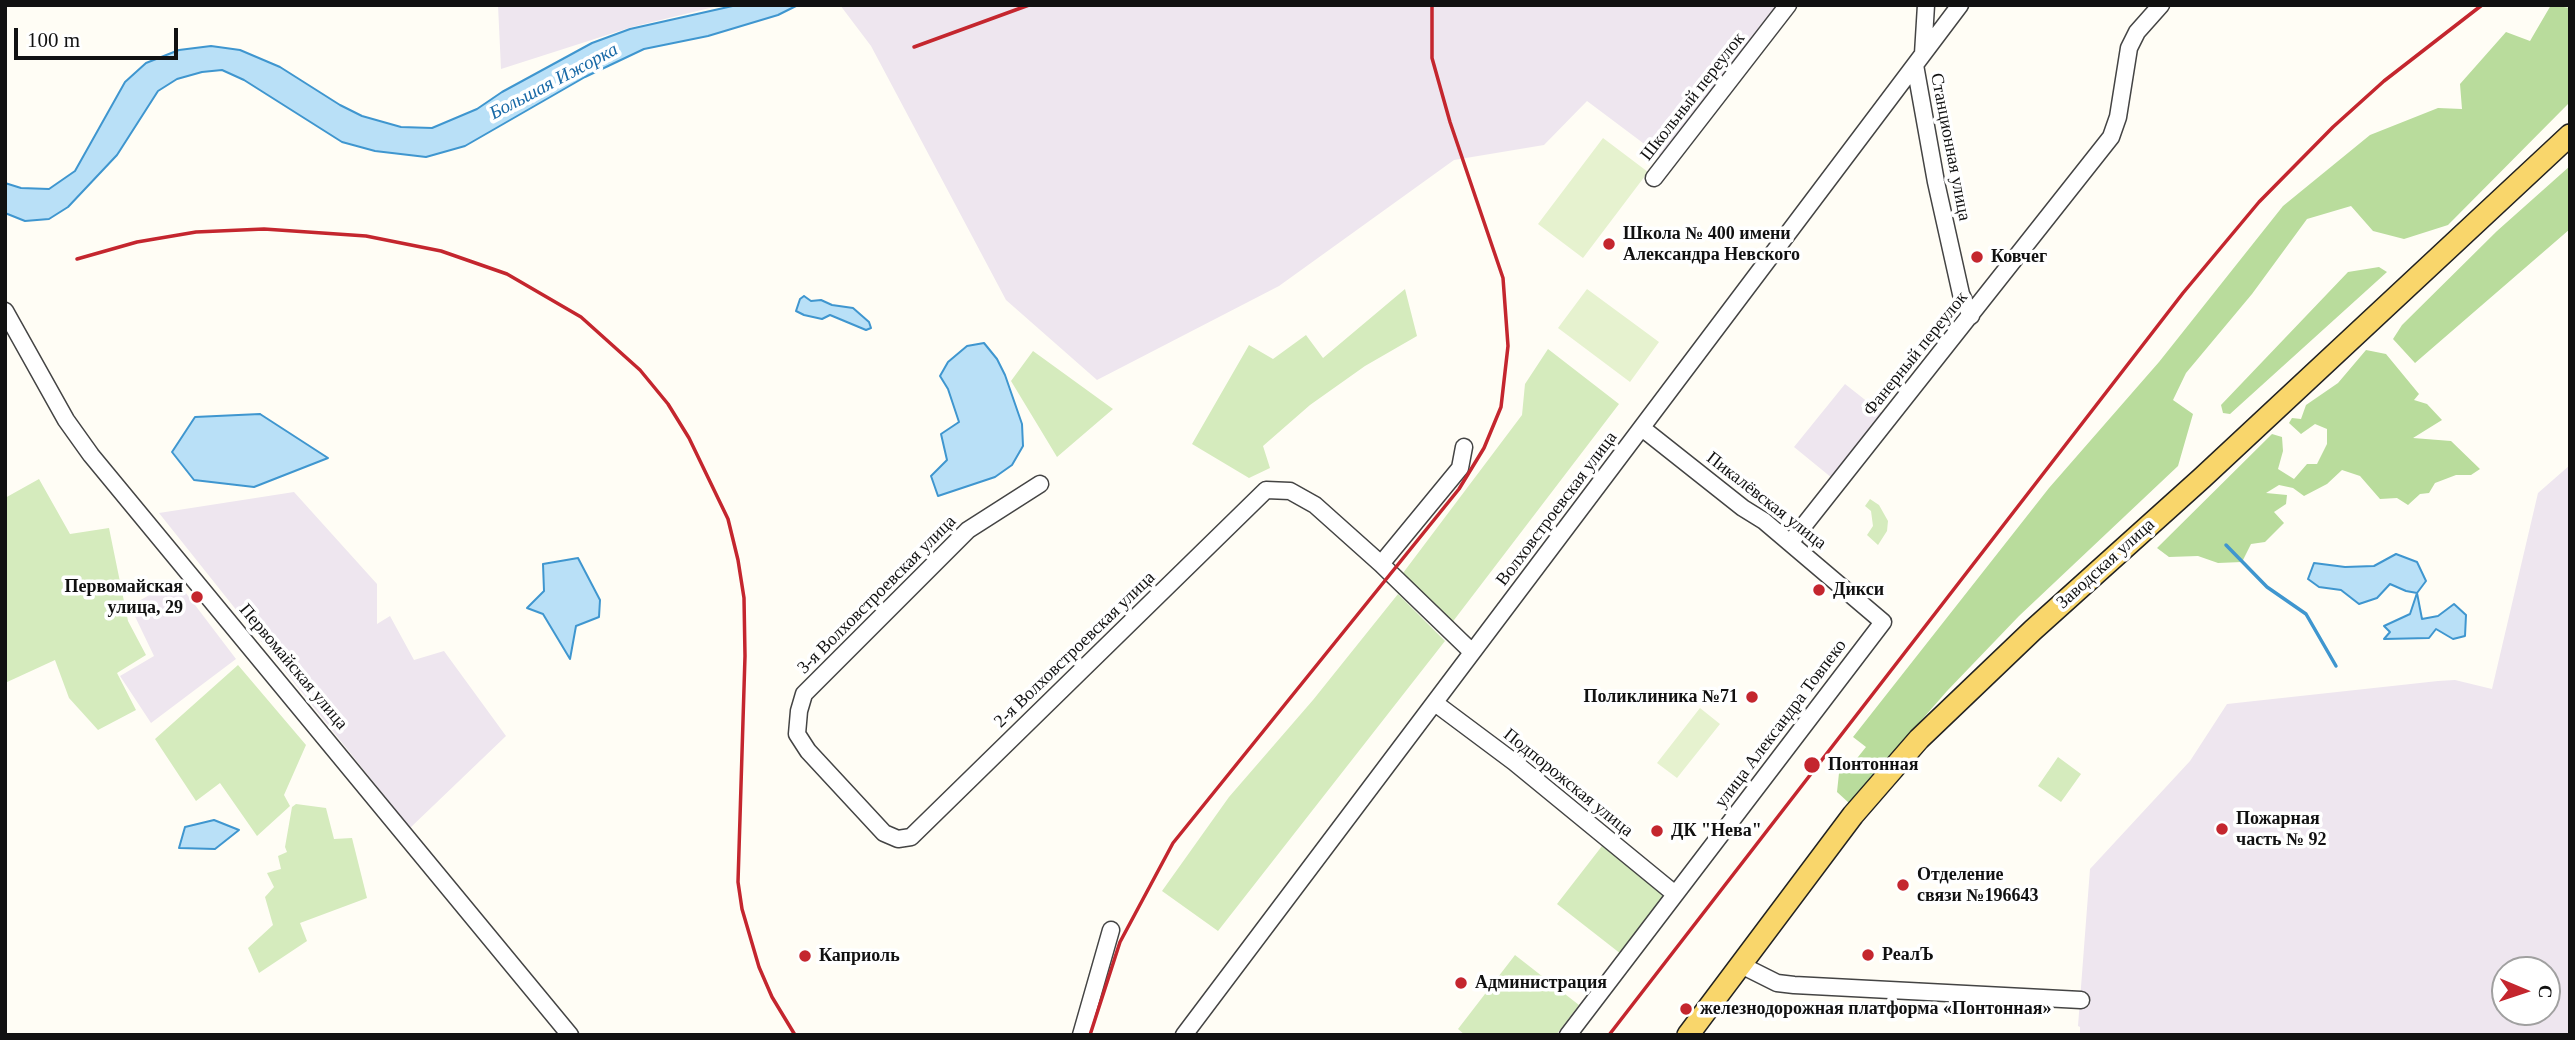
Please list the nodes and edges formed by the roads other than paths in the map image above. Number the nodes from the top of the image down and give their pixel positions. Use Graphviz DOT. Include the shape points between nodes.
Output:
graph roads {
  1 [pos="1788,5"];
  2 [pos="1926,5"];
  3 [pos="1960,5"];
  4 [pos="2161,5"];
  5 [pos="1919,60"];
  6 [pos="2570,135"];
  7 [pos="1654,178"];
  8 [pos="5,311"];
  9 [pos="1971,316"];
  10 [pos="1642,428"];
  11 [pos="1464,447"];
  12 [pos="1040,484"];
  13 [pos="1790,543"];
  14 [pos="1381,564"];
  15 [pos="1864,607"];
  16 [pos="1472,652"];
  17 [pos="1435,703"];
  18 [pos="911,837"];
  19 [pos="1675,894"];
  20 [pos="1111,930"];
  21 [pos="1739,964"];
  22 [pos="2081,1000"];
  23 [pos="570,1035"];
  24 [pos="1081,1035"];
  25 [pos="1184,1035"];
  26 [pos="1567,1035"];
  27 [pos="1688,1035"];
  1 -- 7 [label="street, Школьный переулок"];
  2 -- 5 [label="street, Станционная улица"];
  3 -- 5 [label="street, Волховстроевская улица"];
  4 -- 9 [label="street, Фанерный переулок" via="2129,48 2111,137"];
  5 -- 9 [label="street, Станционная улица" via="1938,195 1961,294"];
  5 -- 10 [label="street, Волховстроевская улица"];
  6 -- 21 [label="main road, Заводская улица" via="1961,697 1885,776"];
  8 -- 23 [label="street, Первомайская улица" via="66,420 91,455"];
  9 -- 13 [label="street, Фанерный переулок"];
  10 -- 13 [label="street, Пикалёвская улица"];
  10 -- 16 [label="street, Волховстроевская улица"];
  11 -- 14 [label="street" via="1460,468"];
  12 -- 18 [label="street, 3-я Волховстроевская улица" via="968,530 804,694 797,734 807,751 884,833 898,839"];
  13 -- 15 [label="street, Пикалёвская улица"];
  14 -- 16 [label="street"];
  14 -- 18 [label="street, 2-я Волховстроевская улица" via="1315,505 1290,491 1266,490"];
  15 -- 19 [label="street, улица Александра Товпеко" via="1883,622"];
  16 -- 17 [label="street, Волховстроевская улица"];
  17 -- 19 [label="street, Подпорожская улица"];
  17 -- 25 [label="street, Волховстроевская улица"];
  19 -- 26 [label="street, улица Александра Товпеко"];
  20 -- 24 [label="street"];
  21 -- 22 [label="street" via="1777,983 1794,985"];
  21 -- 27 [label="main road, Заводская улица"];
}
